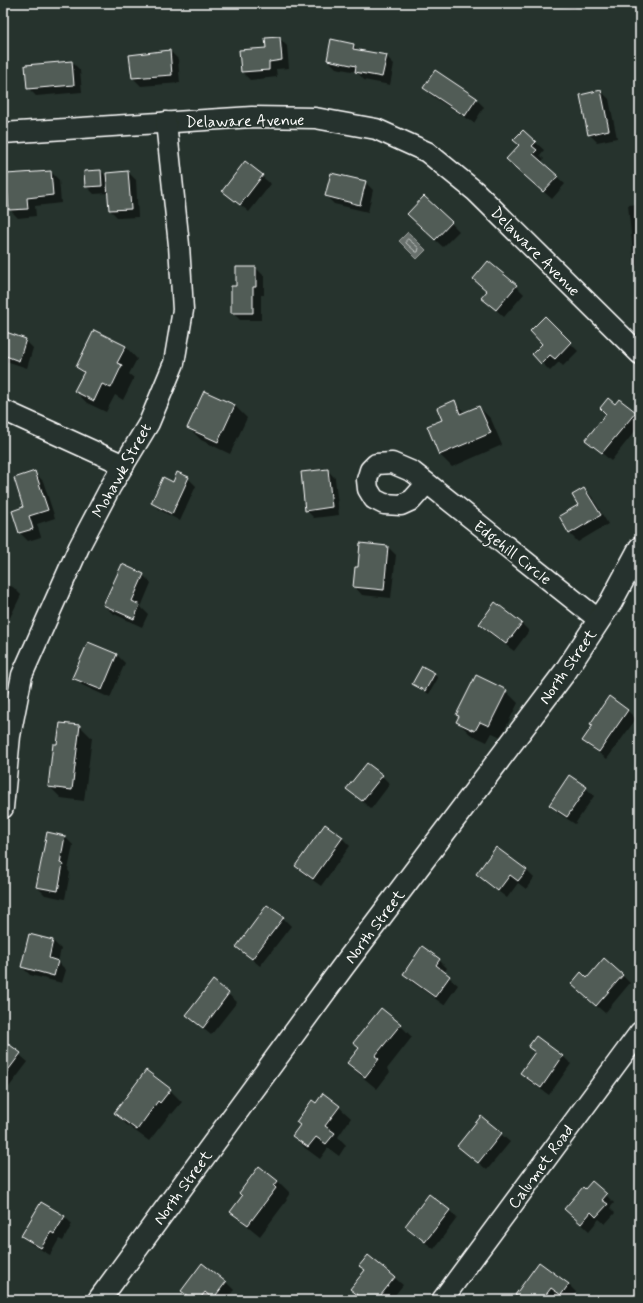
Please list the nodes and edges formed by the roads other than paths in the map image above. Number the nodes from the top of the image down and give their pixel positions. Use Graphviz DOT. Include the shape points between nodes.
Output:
graph roads {
  1 [pos="166,122"];
  2 [pos="3,133"];
  3 [pos="640,354"];
  4 [pos="3,410"];
  5 [pos="124,465"];
  6 [pos="427,483"];
  7 [pos="639,550"];
  8 [pos="599,620"];
  9 [pos="3,808"];
  10 [pos="640,1032"];
  11 [pos="99,1300"];
  12 [pos="442,1300"];
  1 -- 2 [label="street, Delaware Avenue"];
  1 -- 3 [label="street, Delaware Avenue" via="252,117 315,118 376,129 427,152 475,191"];
  1 -- 5 [label="street, Mohawk Street" via="179,245 182,310 174,362 149,423"];
  4 -- 5 [label="street"];
  5 -- 9 [label="street, Mohawk Street" via="79,547 22,674 10,736"];
  6 -- 8 [label="street, Edgehill Circle"];
  7 -- 8 [label="street, North Street"];
  8 -- 11 [label="street, North Street" via="565,672 342,968"];
  10 -- 12 [label="street, Calumet Road"];
}
